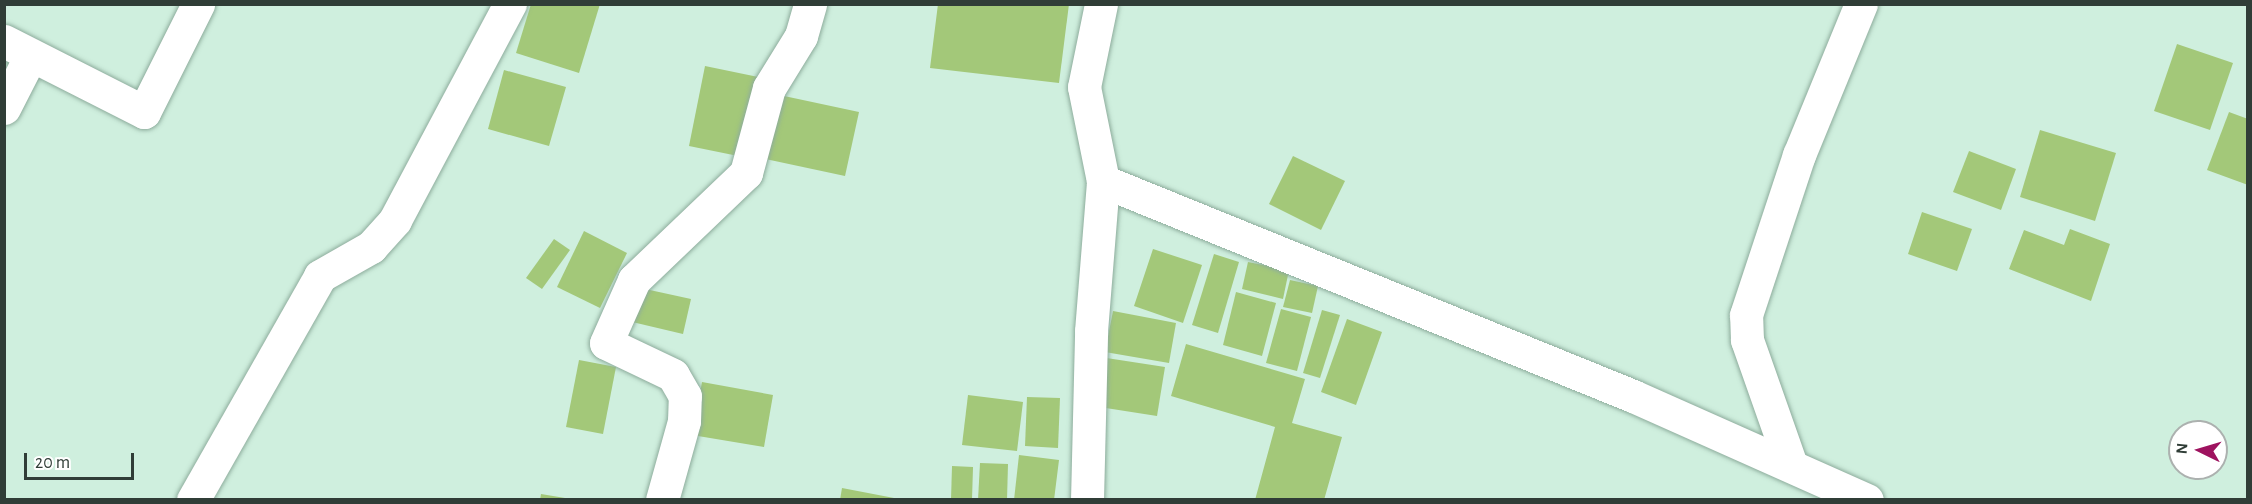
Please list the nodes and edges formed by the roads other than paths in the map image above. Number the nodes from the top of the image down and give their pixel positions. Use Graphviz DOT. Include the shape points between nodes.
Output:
graph roads {
  1 [pos="198,4"];
  2 [pos="510,4"];
  3 [pos="810,4"];
  4 [pos="1101,4"];
  5 [pos="1861,4"];
  6 [pos="18,48"];
  7 [pos="4,108"];
  8 [pos="1103,181"];
  9 [pos="1791,465"];
  10 [pos="194,500"];
  11 [pos="662,500"];
  12 [pos="1088,500"];
  13 [pos="1868,500"];
  1 -- 6 [label="street" via="144,112"];
  2 -- 10 [label="street" via="395,220 371,247 320,276"];
  3 -- 11 [label="street" via="801,36 769,88 746,173 634,280 606,343 673,375 685,396 684,421"];
  4 -- 8 [label="street" via="1084,87"];
  5 -- 9 [label="street" via="1798,155 1746,315 1747,340"];
  6 -- 7 [label="street"];
  8 -- 9 [label="street"];
  8 -- 12 [label="street" via="1091,331"];
  9 -- 13 [label="street"];
}
